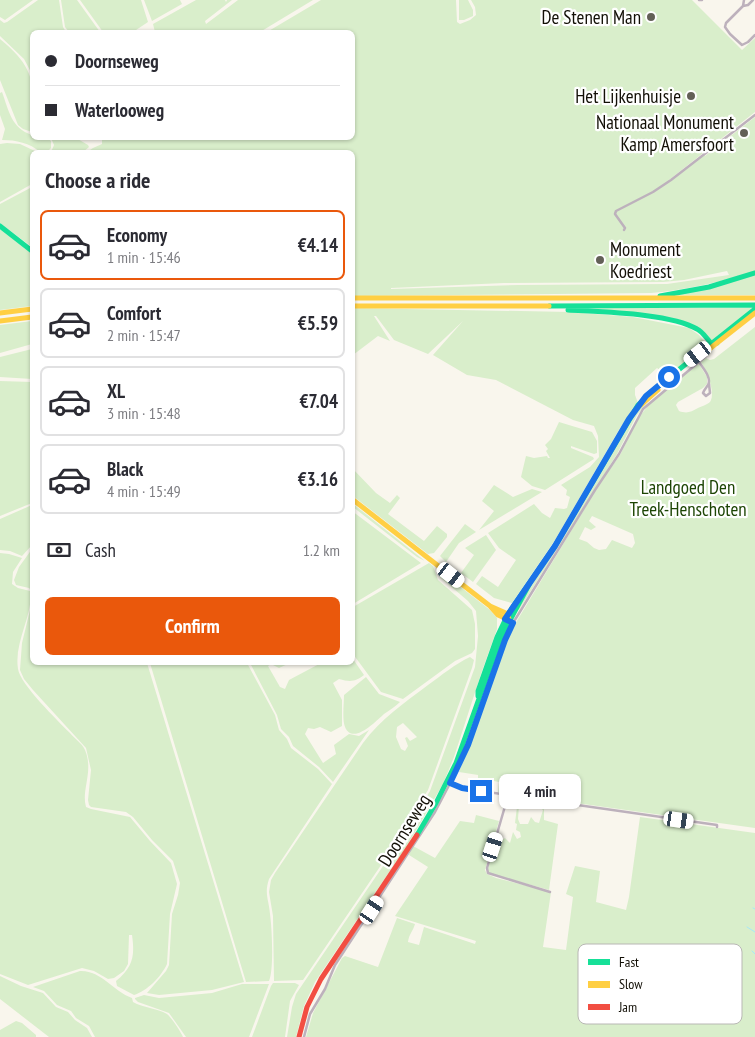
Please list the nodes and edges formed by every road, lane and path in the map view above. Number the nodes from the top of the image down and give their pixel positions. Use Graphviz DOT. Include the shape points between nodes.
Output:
graph roads {
  1 [pos="744,0"];
  2 [pos="753,0"];
  3 [pos="742,6"];
  4 [pos="755,36"];
  5 [pos="755,115"];
  6 [pos="0,226"];
  7 [pos="624,230"];
  8 [pos="30,249"];
  9 [pos="755,273"];
  10 [pos="355,298"];
  11 [pos="755,298"];
  12 [pos="648,299"];
  13 [pos="355,306"];
  14 [pos="534,307"];
  15 [pos="755,307"];
  16 [pos="30,309"];
  17 [pos="0,313"];
  18 [pos="750,316"];
  19 [pos="30,317"];
  20 [pos="0,321"];
  21 [pos="706,339"];
  22 [pos="714,343"];
  23 [pos="706,348"];
  24 [pos="706,356"];
  25 [pos="699,362"];
  26 [pos="709,384"];
  27 [pos="621,432"];
  28 [pos="355,501"];
  29 [pos="531,581"];
  30 [pos="490,606"];
  31 [pos="508,614"];
  32 [pos="509,621"];
  33 [pos="450,783"];
  34 [pos="508,795"];
  35 [pos="717,827"];
  36 [pos="550,892"];
  37 [pos="316,985"];
  38 [pos="325,989"];
  39 [pos="299,1037"];
  40 [pos="304,1037"];
  1 -- 3 [label="street"];
  2 -- 3 [label="street"];
  3 -- 4 [label="street" via="725,27 742,45"];
  5 -- 7 [label="street" via="671,180 616,211"];
  6 -- 8 [label="main road"];
  9 -- 12 [label="main road" via="709,287"];
  10 -- 12 [label="main road"];
  11 -- 12 [label="main road"];
  13 -- 14 [label="main road"];
  14 -- 15 [label="main road"];
  14 -- 21 [label="main road" via="672,320 692,326"];
  15 -- 18 [label="main road, Doornseweg"];
  16 -- 17 [label="main road"];
  18 -- 22 [label="main road, Doornseweg"];
  19 -- 20 [label="main road"];
  21 -- 22 [label="main road"];
  21 -- 23 [label="main road"];
  22 -- 23 [label="main road, Doornseweg"];
  22 -- 27 [label="main road, Doornseweg" via="658,389"];
  23 -- 27 [label="main road, Doornseweg" via="646,396"];
  24 -- 25 [label="street, Doornseweg"];
  25 -- 26 [label="street"];
  25 -- 32 [label="street, Doornseweg" via="643,409 619,454"];
  27 -- 29 [label="main road, Doornseweg"];
  28 -- 30 [label="main road"];
  29 -- 31 [label="main road, Doornseweg"];
  29 -- 32 [label="main road, Doornseweg"];
  30 -- 31 [label="main road"];
  30 -- 32 [label="main road"];
  31 -- 32 [label="main road"];
  32 -- 33 [label="street, Doornseweg" via="466,750"];
  32 -- 37 [label="main road, Doornseweg" via="459,753 437,801 417,836"];
  33 -- 34 [label="street"];
  33 -- 38 [label="street, Doornseweg" via="430,820 335,965"];
  34 -- 35 [label="street"];
  34 -- 36 [label="street" via="488,873"];
  37 -- 38 [label="street"];
  37 -- 39 [label="main road, Doornseweg"];
  38 -- 40 [label="street, Doornseweg" via="310,1014"];
}
